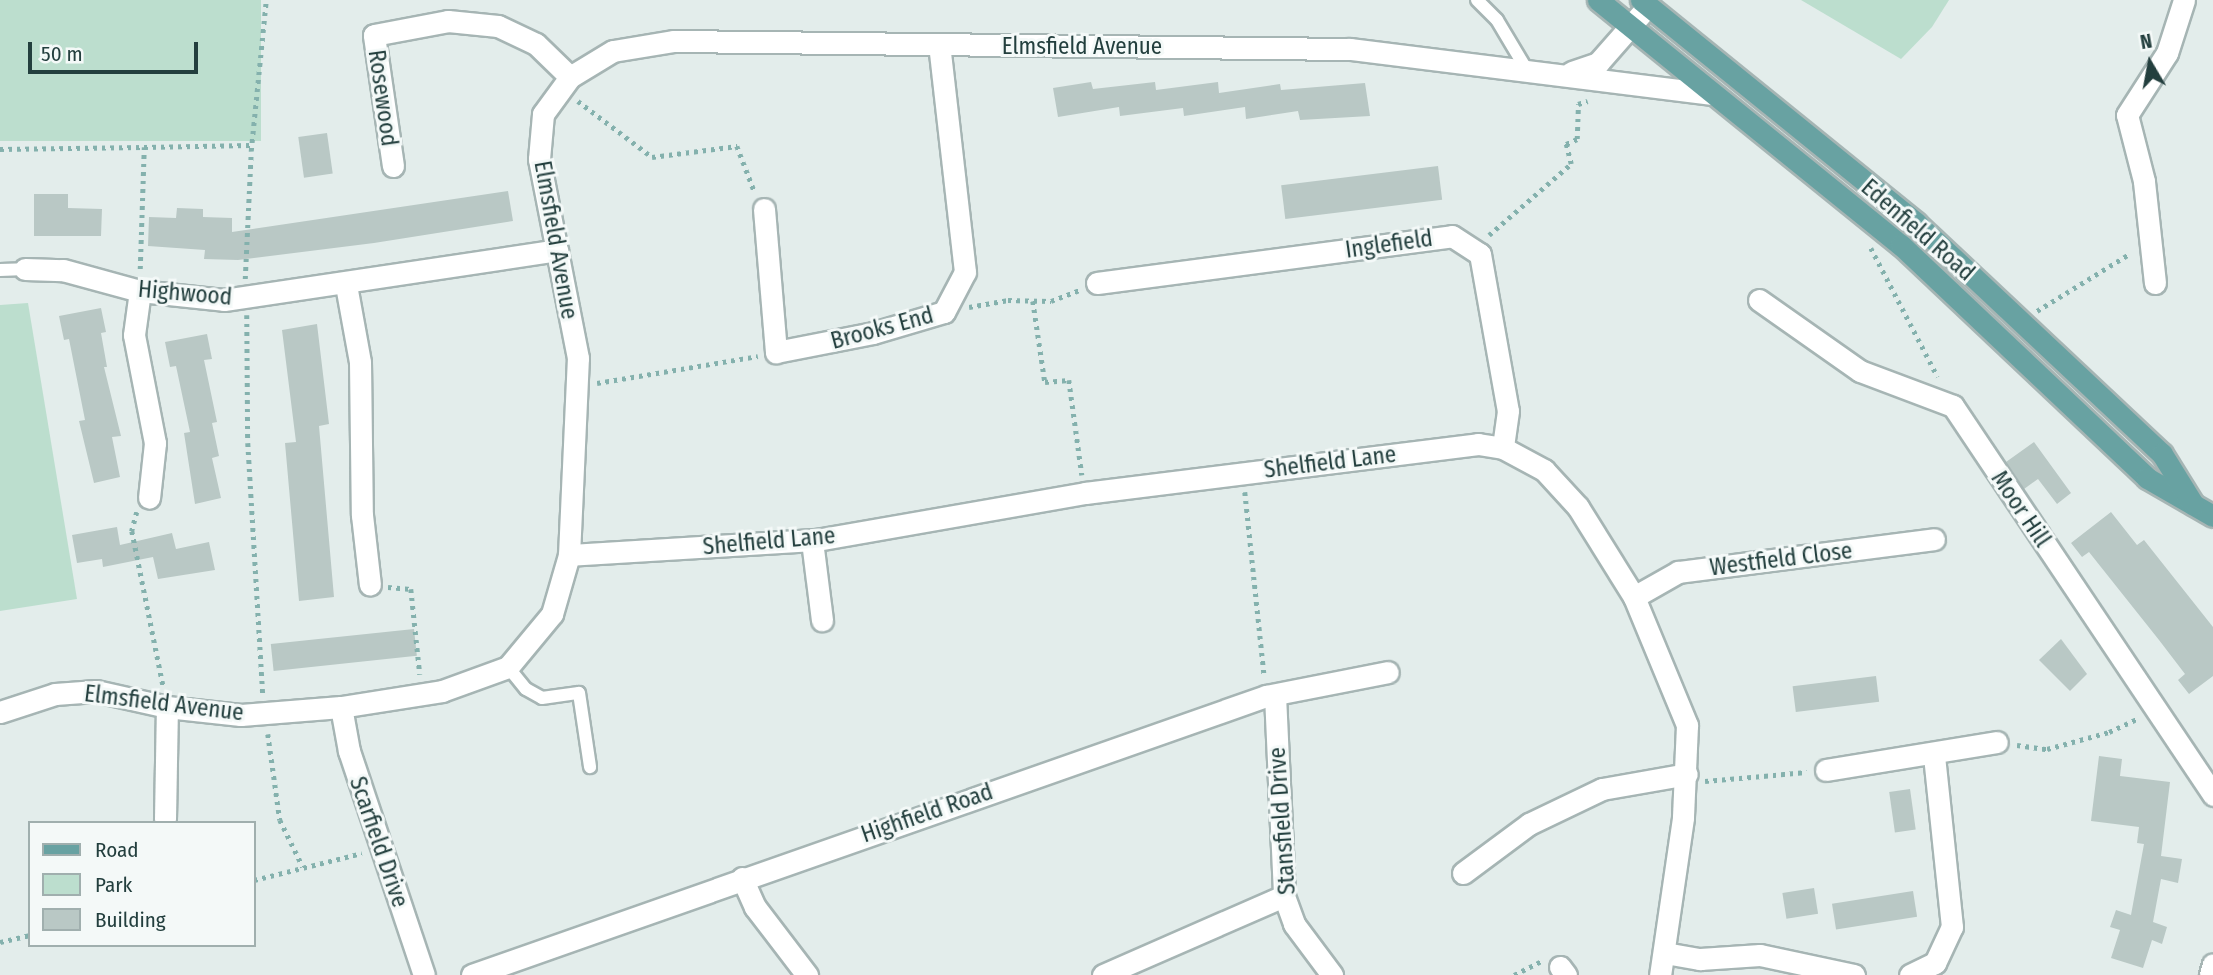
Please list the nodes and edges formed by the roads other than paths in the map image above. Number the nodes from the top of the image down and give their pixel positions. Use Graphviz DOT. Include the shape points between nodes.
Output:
graph roads {
  1 [pos="1477,0"];
  2 [pos="1598,0"];
  3 [pos="2184,0"];
  4 [pos="1644,3"];
  5 [pos="1630,27"];
  6 [pos="939,45"];
  7 [pos="1528,72"];
  8 [pos="1564,75"];
  9 [pos="566,82"];
  10 [pos="1710,94"];
  11 [pos="393,166"];
  12 [pos="764,209"];
  13 [pos="557,250"];
  14 [pos="25,269"];
  15 [pos="0,270"];
  16 [pos="1097,283"];
  17 [pos="2155,283"];
  18 [pos="346,285"];
  19 [pos="140,291"];
  20 [pos="1759,300"];
  21 [pos="2004,306"];
  22 [pos="1984,324"];
  23 [pos="1503,448"];
  24 [pos="149,498"];
  25 [pos="2204,511"];
  26 [pos="1934,539"];
  27 [pos="812,541"];
  28 [pos="569,555"];
  29 [pos="370,585"];
  30 [pos="1634,597"];
  31 [pos="821,620"];
  32 [pos="508,667"];
  33 [pos="1388,672"];
  34 [pos="1270,696"];
  35 [pos="167,707"];
  36 [pos="341,707"];
  37 [pos="0,712"];
  38 [pos="1997,742"];
  39 [pos="1934,756"];
  40 [pos="590,767"];
  41 [pos="1826,770"];
  42 [pos="1686,778"];
  43 [pos="2213,795"];
  44 [pos="165,819"];
  45 [pos="1463,873"];
  46 [pos="741,878"];
  47 [pos="1284,896"];
  48 [pos="1665,953"];
  49 [pos="2213,964"];
  50 [pos="424,975"];
  51 [pos="472,975"];
  52 [pos="807,975"];
  53 [pos="1103,975"];
  54 [pos="1332,975"];
  55 [pos="1660,975"];
  56 [pos="1854,975"];
  57 [pos="1910,975"];
  58 [pos="2210,975"];
  1 -- 7 [label="lane" via="1497,20"];
  2 -- 5 [label="main road, Edenfield Road"];
  3 -- 17 [label="street" via="2167,53 2127,114 2144,181"];
  4 -- 5 [label="street, Elmsfield Avenue"];
  4 -- 21 [label="main road, Edenfield Road" via="1916,223"];
  5 -- 8 [label="street, Elmsfield Avenue" via="1598,63"];
  5 -- 10 [label="main road, Edenfield Road"];
  6 -- 7 [label="street, Elmsfield Avenue" via="1350,49"];
  6 -- 9 [label="street, Elmsfield Avenue" via="674,41 613,51"];
  6 -- 12 [label="street, Brooks End" via="965,272 944,312 873,333 776,352"];
  7 -- 8 [label="street, Elmsfield Avenue"];
  8 -- 10 [label="street, Elmsfield Avenue"];
  9 -- 11 [label="street, Rosewood" via="536,44 498,26 448,21 374,35"];
  9 -- 13 [label="street, Elmsfield Avenue" via="543,114 540,159"];
  10 -- 22 [label="main road, Edenfield Road" via="1901,244"];
  13 -- 18 [label="street, Highwood"];
  13 -- 28 [label="street, Elmsfield Avenue" via="578,358"];
  14 -- 15 [label="lane"];
  14 -- 19 [label="street, Highwood" via="63,270"];
  16 -- 23 [label="street, Inglefield" via="1452,236 1480,254 1508,411"];
  18 -- 19 [label="street, Highwood" via="224,300"];
  18 -- 29 [label="street" via="359,362 362,515"];
  19 -- 24 [label="street" via="134,335 155,443"];
  20 -- 43 [label="street, Moor Hill" via="1860,371 1952,406"];
  21 -- 22 [label="main road"];
  21 -- 25 [label="main road, Edenfield Road" via="2162,454"];
  22 -- 25 [label="main road, Edenfield Road" via="2147,478"];
  23 -- 27 [label="street, Shelfield Lane" via="1478,444 1085,493"];
  23 -- 30 [label="street, Shelfield Lane" via="1544,470 1578,507"];
  26 -- 30 [label="street, Westfield Close" via="1678,572"];
  27 -- 28 [label="street, Shelfield Lane"];
  27 -- 31 [label="street"];
  28 -- 32 [label="street, Elmsfield Avenue" via="552,614"];
  30 -- 42 [label="street, Shelfield Lane" via="1687,725"];
  32 -- 36 [label="street, Elmsfield Avenue" via="422,694"];
  32 -- 40 [label="lane" via="526,689 542,698 579,693"];
  33 -- 34 [label="street, Highfield Road"];
  34 -- 46 [label="street, Highfield Road"];
  34 -- 47 [label="street, Stansfield Drive"];
  35 -- 36 [label="street, Elmsfield Avenue" via="265,713"];
  35 -- 37 [label="street, Elmsfield Avenue" via="96,691 55,694"];
  35 -- 44 [label="street"];
  36 -- 50 [label="street, Scarfield Drive" via="349,751"];
  38 -- 39 [label="street"];
  39 -- 41 [label="street"];
  39 -- 57 [label="street" via="1952,927 1935,963"];
  42 -- 45 [label="street" via="1602,789 1529,824"];
  42 -- 48 [label="street, Shelfield Lane"];
  46 -- 51 [label="street, Highfield Road"];
  46 -- 52 [label="street" via="755,907"];
  47 -- 53 [label="street"];
  47 -- 54 [label="street, Stansfield Drive" via="1294,924"];
  48 -- 55 [label="street, Shelfield Lane"];
  48 -- 56 [label="street" via="1700,959 1760,956"];
  49 -- 58 [label="street"];
}
